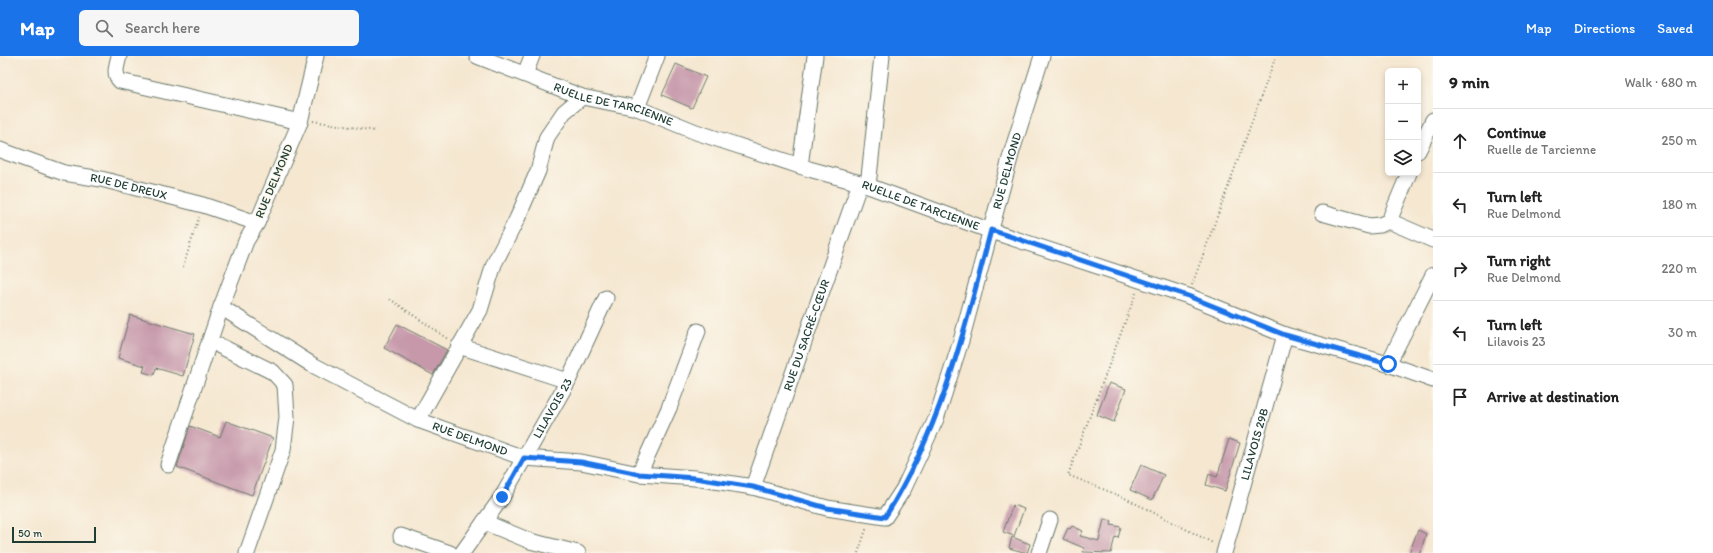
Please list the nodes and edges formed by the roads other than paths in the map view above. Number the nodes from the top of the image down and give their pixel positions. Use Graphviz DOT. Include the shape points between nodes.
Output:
graph roads {
  1 [pos="119,56"];
  2 [pos="316,56"];
  3 [pos="477,56"];
  4 [pos="532,56"];
  5 [pos="657,56"];
  6 [pos="815,56"];
  7 [pos="882,56"];
  8 [pos="1042,56"];
  9 [pos="525,74"];
  10 [pos="582,97"];
  11 [pos="636,108"];
  12 [pos="1433,120"];
  13 [pos="300,121"];
  14 [pos="1421,145"];
  15 [pos="0,150"];
  16 [pos="800,166"];
  17 [pos="1408,176"];
  18 [pos="864,185"];
  19 [pos="1322,213"];
  20 [pos="1388,221"];
  21 [pos="257,223"];
  22 [pos="991,230"];
  23 [pos="1433,240"];
  24 [pos="1433,275"];
  25 [pos="606,298"];
  26 [pos="221,307"];
  27 [pos="698,331"];
  28 [pos="1285,335"];
  29 [pos="220,346"];
  30 [pos="459,346"];
  31 [pos="1388,364"];
  32 [pos="1433,380"];
  33 [pos="568,381"];
  34 [pos="418,420"];
  35 [pos="524,458"];
  36 [pos="168,464"];
  37 [pos="639,474"];
  38 [pos="753,487"];
  39 [pos="1050,520"];
  40 [pos="484,522"];
  41 [pos="402,536"];
  42 [pos="1225,551"];
  43 [pos="247,553"];
  44 [pos="450,553"];
  45 [pos="462,553"];
  46 [pos="578,553"];
  47 [pos="1039,553"];
  1 -- 13 [label="street" via="116,73 120,81"];
  2 -- 13 [label="street, RUE DELMOND"];
  3 -- 9 [label="street, RUELLE DE TARCIENNE"];
  4 -- 9 [label="street"];
  5 -- 11 [label="street"];
  6 -- 16 [label="street"];
  7 -- 18 [label="street, RUE DU SACRÉ-CŒUR"];
  8 -- 22 [label="street, RUE DELMOND" via="1012,151"];
  9 -- 10 [label="street, RUELLE DE TARCIENNE"];
  10 -- 11 [label="street, RUELLE DE TARCIENNE"];
  10 -- 30 [label="street" via="564,112 547,137 538,171 494,264 480,310"];
  11 -- 16 [label="street, RUELLE DE TARCIENNE" via="696,132"];
  12 -- 14 [label="street"];
  13 -- 21 [label="street, RUE DELMOND"];
  15 -- 21 [label="street, RUE DE DREUX" via="64,173 101,179 203,205"];
  16 -- 18 [label="street, RUELLE DE TARCIENNE"];
  17 -- 20 [label="street"];
  18 -- 22 [label="street, RUELLE DE TARCIENNE"];
  18 -- 38 [label="street, RUE DU SACRÉ-CŒUR"];
  19 -- 20 [label="street" via="1369,226"];
  20 -- 23 [label="street"];
  21 -- 26 [label="street, RUE DELMOND" via="246,241"];
  22 -- 28 [label="street, RUELLE DE TARCIENNE" via="1188,296"];
  22 -- 38 [label="street, RUE DELMOND" via="962,341 936,419 904,488 885,517 827,508"];
  24 -- 31 [label="street"];
  25 -- 33 [label="street, LILAVOIS 23"];
  26 -- 34 [label="street, RUE DELMOND" via="311,364"];
  26 -- 36 [label="street"];
  27 -- 37 [label="street" via="669,408"];
  28 -- 31 [label="street, RUELLE DE TARCIENNE"];
  28 -- 42 [label="street, LILAVOIS 29B"];
  29 -- 43 [label="street" via="273,372 285,385 287,418 283,450"];
  30 -- 33 [label="street"];
  30 -- 34 [label="street"];
  31 -- 32 [label="street, RUELLE DE TARCIENNE"];
  33 -- 35 [label="street, LILAVOIS 23"];
  34 -- 35 [label="street, RUE DELMOND"];
  35 -- 37 [label="street, RUE DELMOND" via="581,462"];
  35 -- 40 [label="street, LILAVOIS 23" via="502,497"];
  37 -- 38 [label="street, RUE DELMOND" via="695,478"];
  39 -- 47 [label="street"];
  40 -- 45 [label="street, LILAVOIS 23"];
  40 -- 46 [label="street" via="530,541"];
  41 -- 44 [label="street"];
}
